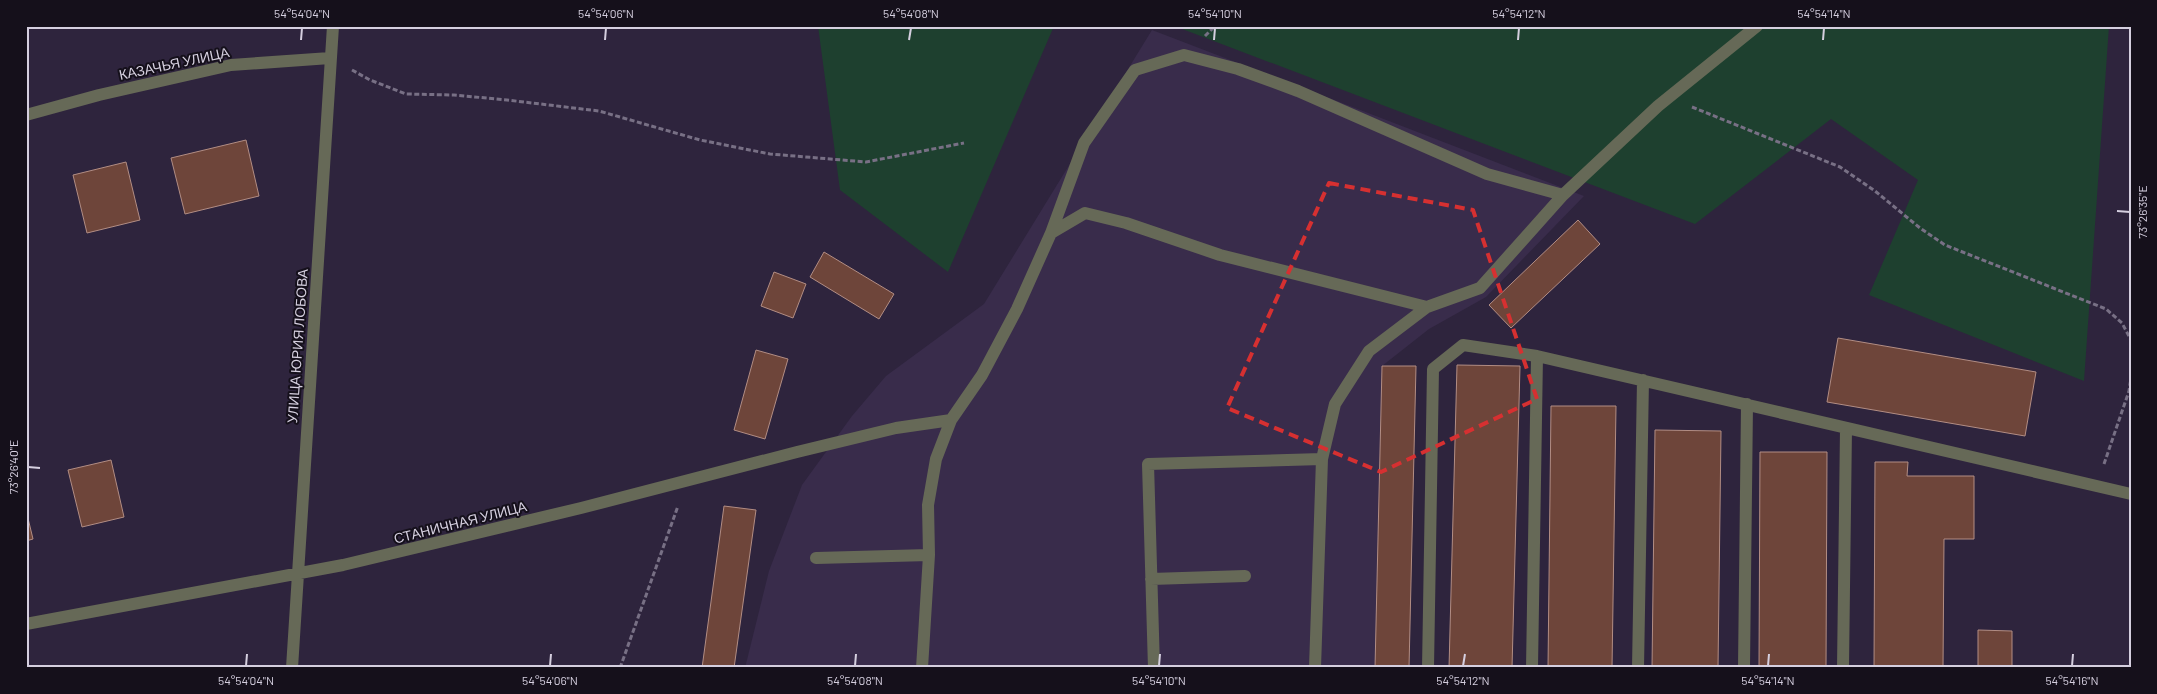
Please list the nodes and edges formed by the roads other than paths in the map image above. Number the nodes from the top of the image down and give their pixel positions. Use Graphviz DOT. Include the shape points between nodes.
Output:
graph roads {
  1 [pos="333,26"];
  2 [pos="1757,26"];
  3 [pos="330,58"];
  4 [pos="26,115"];
  5 [pos="1563,195"];
  6 [pos="1051,233"];
  7 [pos="1427,307"];
  8 [pos="1536,356"];
  9 [pos="1643,380"];
  10 [pos="1747,404"];
  11 [pos="951,420"];
  12 [pos="1846,428"];
  13 [pos="1322,459"];
  14 [pos="2131,494"];
  15 [pos="929,555"];
  16 [pos="816,558"];
  17 [pos="298,574"];
  18 [pos="1245,576"];
  19 [pos="1152,579"];
  20 [pos="26,624"];
  21 [pos="292,668"];
  22 [pos="922,668"];
  23 [pos="1154,668"];
  24 [pos="1315,668"];
  25 [pos="1428,668"];
  26 [pos="1532,668"];
  27 [pos="1638,668"];
  28 [pos="1744,668"];
  29 [pos="1843,668"];
  1 -- 3 [label="street, УЛИЦА ЮРИЯ ЛОБОВА"];
  2 -- 5 [label="street" via="1666,100"];
  3 -- 4 [label="street, КАЗАЧЬЯ УЛИЦА" via="231,65"];
  3 -- 17 [label="street, УЛИЦА ЮРИЯ ЛОБОВА"];
  5 -- 6 [label="street" via="1487,174 1298,91 1238,69 1184,55 1135,70 1084,143"];
  5 -- 7 [label="street" via="1480,288"];
  6 -- 7 [label="street" via="1085,213 1126,223 1220,255"];
  6 -- 11 [label="street" via="982,375"];
  7 -- 13 [label="street" via="1369,351 1335,404"];
  8 -- 9 [label="street"];
  8 -- 25 [label="street" via="1463,345 1433,369"];
  8 -- 26 [label="street"];
  9 -- 10 [label="street"];
  9 -- 27 [label="street"];
  10 -- 12 [label="street"];
  10 -- 28 [label="street"];
  11 -- 15 [label="street" via="936,459 928,505"];
  11 -- 17 [label="street, СТАНИЧНАЯ УЛИЦА" via="896,428 581,508"];
  12 -- 14 [label="street"];
  12 -- 29 [label="street"];
  13 -- 19 [label="street" via="1148,464"];
  13 -- 24 [label="street"];
  15 -- 16 [label="street"];
  15 -- 22 [label="street"];
  17 -- 20 [label="street, СТАНИЧНАЯ УЛИЦА"];
  17 -- 21 [label="street, УЛИЦА ЮРИЯ ЛОБОВА"];
  18 -- 19 [label="street"];
  19 -- 23 [label="street"];
}
